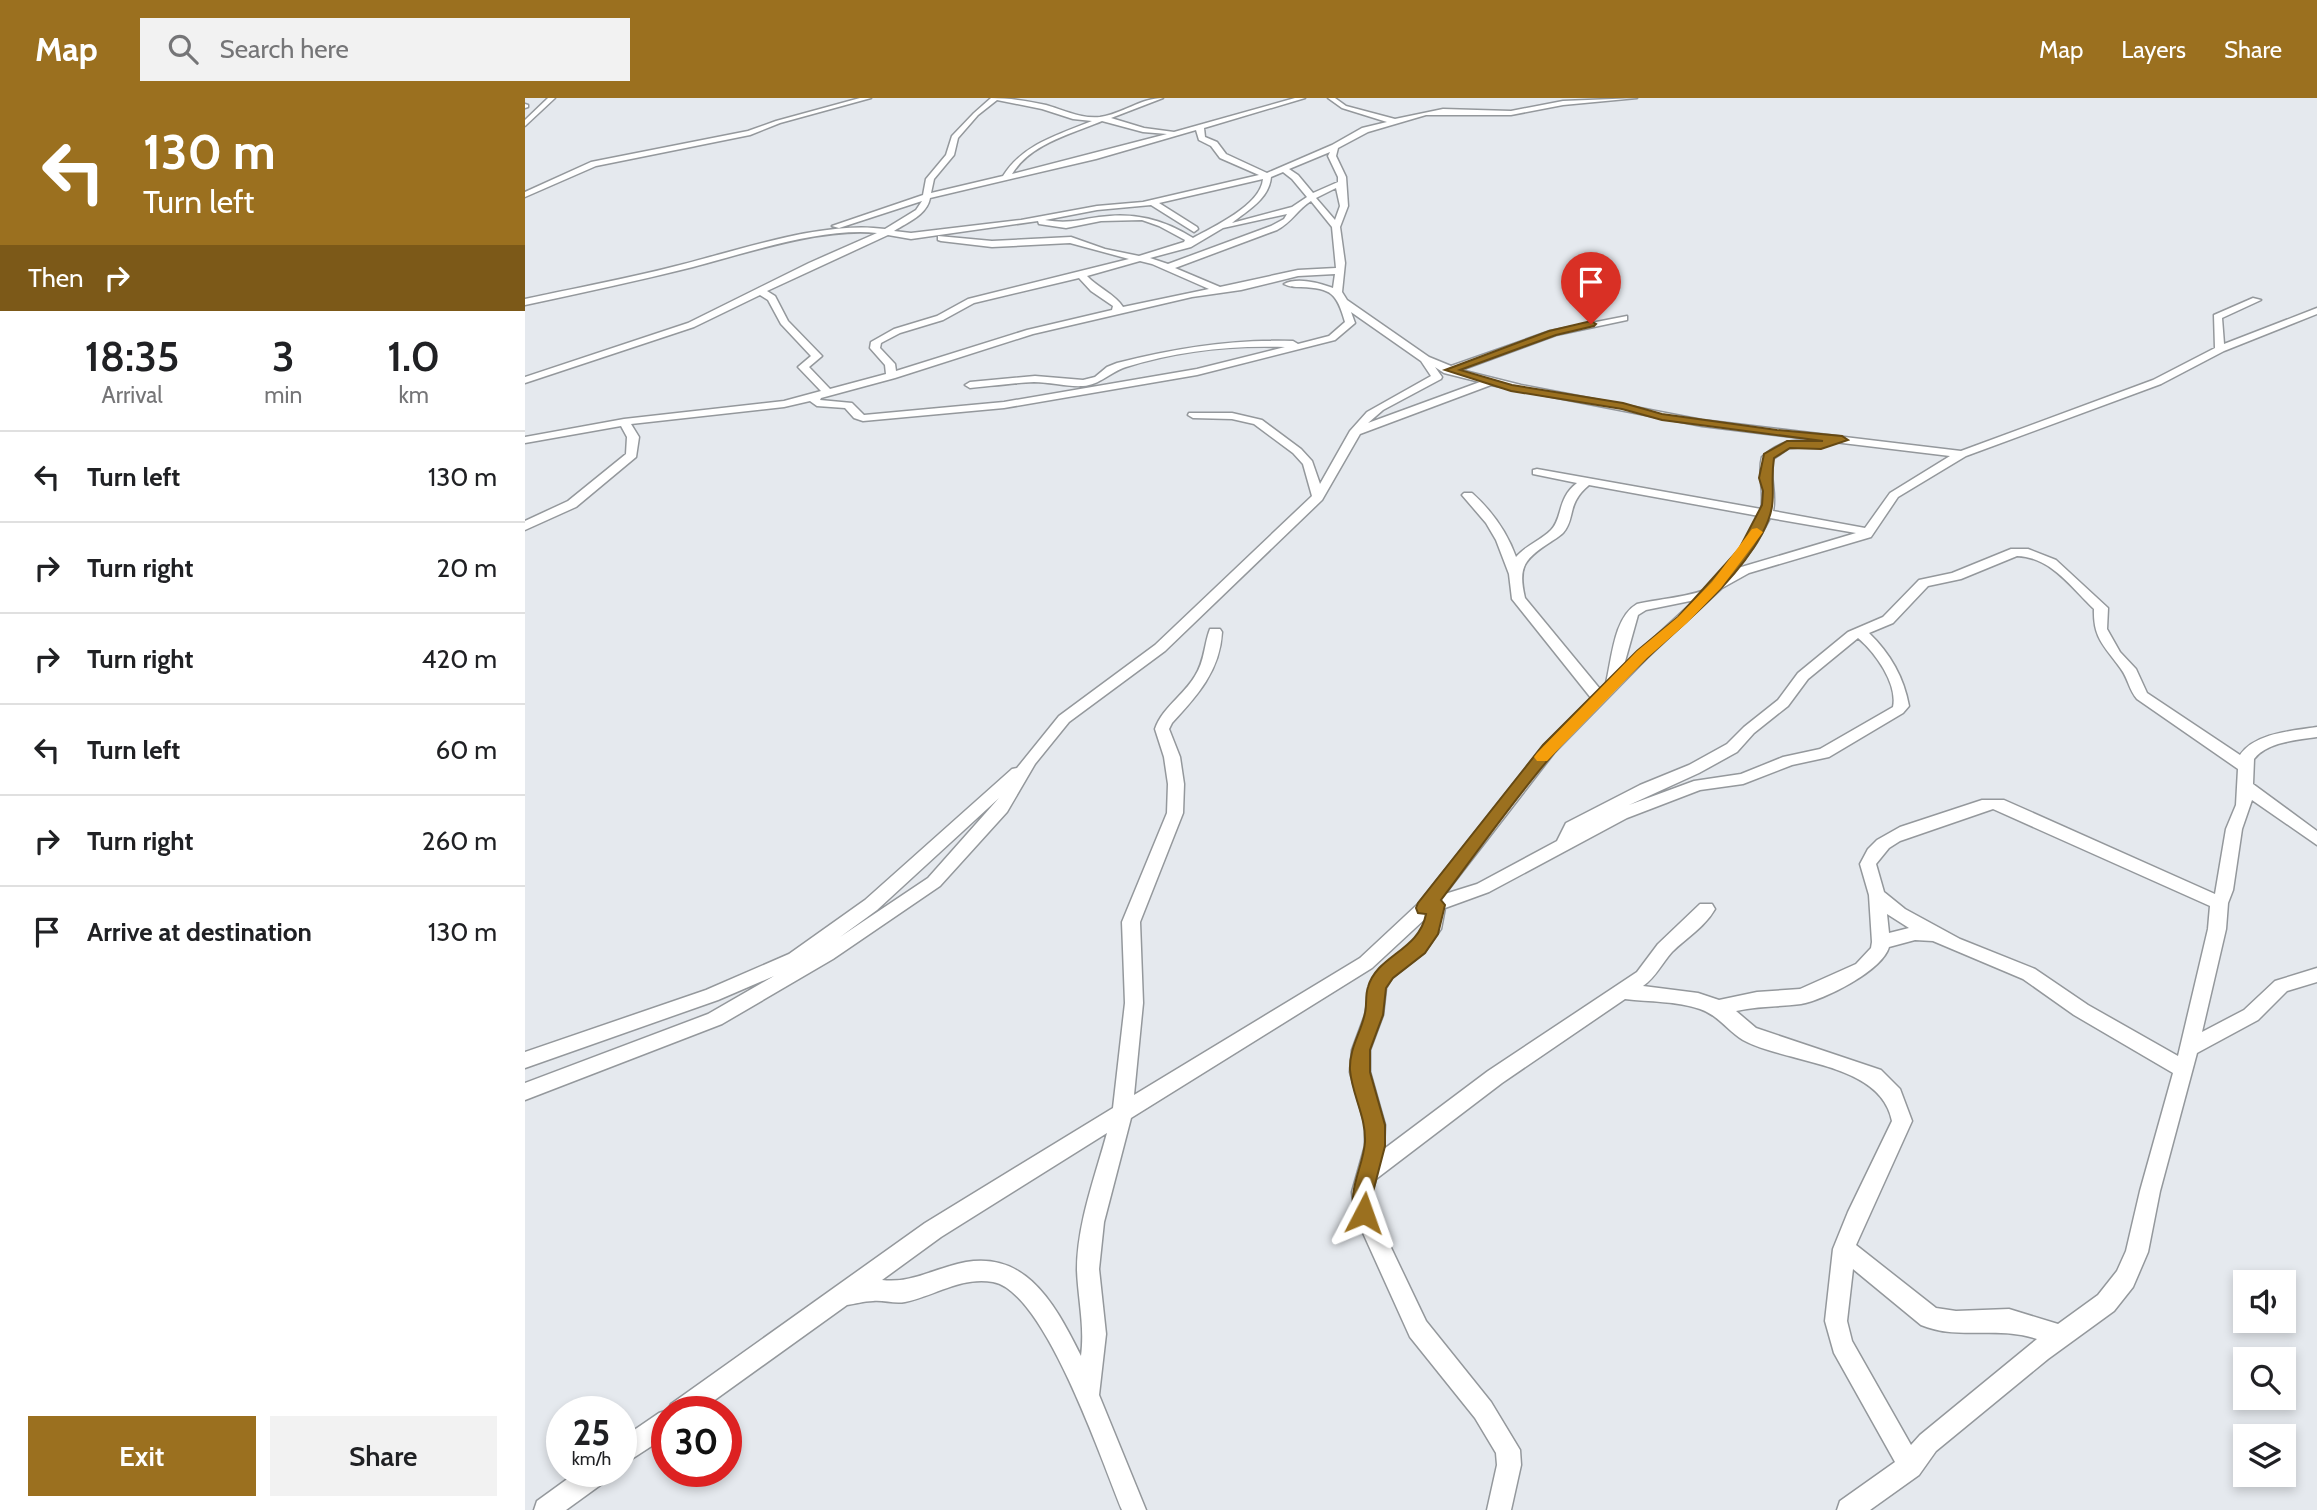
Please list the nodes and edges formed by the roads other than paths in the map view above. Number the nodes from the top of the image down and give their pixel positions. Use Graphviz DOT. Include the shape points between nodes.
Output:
graph roads {
  1 [pos="868,98"];
  2 [pos="996,98"];
  3 [pos="1160,98"];
  4 [pos="1303,98"];
  5 [pos="1331,98"];
  6 [pos="1634,98"];
  7 [pos="525,106"];
  8 [pos="1102,119"];
  9 [pos="1394,121"];
  10 [pos="525,124"];
  11 [pos="1201,126"];
  12 [pos="1183,132"];
  13 [pos="1335,147"];
  14 [pos="1282,168"];
  15 [pos="1267,176"];
  16 [pos="1005,178"];
  17 [pos="988,183"];
  18 [pos="1340,184"];
  19 [pos="525,195"];
  20 [pos="925,197"];
  21 [pos="1316,201"];
  22 [pos="1152,202"];
  23 [pos="906,203"];
  24 [pos="1296,208"];
  25 [pos="920,211"];
  26 [pos="1021,222"];
  27 [pos="1336,227"];
  28 [pos="1213,231"];
  29 [pos="882,232"];
  30 [pos="911,236"];
  31 [pos="798,239"];
  32 [pos="1188,244"];
  33 [pos="1142,258"];
  34 [pos="1169,267"];
  35 [pos="1339,271"];
  36 [pos="1081,275"];
  37 [pos="1241,287"];
  38 [pos="1219,290"];
  39 [pos="760,291"];
  40 [pos="1341,297"];
  41 [pos="2256,300"];
  42 [pos="525,302"];
  43 [pos="2317,311"];
  44 [pos="1114,314"];
  45 [pos="1624,318"];
  46 [pos="1305,345"];
  47 [pos="2220,349"];
  48 [pos="1443,374"];
  49 [pos="891,376"];
  50 [pos="525,380"];
  51 [pos="1489,382"];
  52 [pos="969,385"];
  53 [pos="822,394"];
  54 [pos="1454,397"];
  55 [pos="1193,415"];
  56 [pos="624,422"];
  57 [pos="1352,436"];
  58 [pos="525,440"];
  59 [pos="1842,440"];
  60 [pos="1962,454"];
  61 [pos="1537,472"];
  62 [pos="1584,483"];
  63 [pos="1468,495"];
  64 [pos="1318,497"];
  65 [pos="1764,514"];
  66 [pos="525,526"];
  67 [pos="1869,532"];
  68 [pos="1514,573"];
  69 [pos="1713,589"];
  70 [pos="1215,632"];
  71 [pos="1860,632"];
  72 [pos="1612,685"];
  73 [pos="1599,698"];
  74 [pos="2317,732"];
  75 [pos="1029,761"];
  76 [pos="2245,776"];
  77 [pos="2317,839"];
  78 [pos="1564,844"];
  79 [pos="1877,895"];
  80 [pos="2220,903"];
  81 [pos="1431,906"];
  82 [pos="1706,909"];
  83 [pos="1936,936"];
  84 [pos="1881,942"];
  85 [pos="2317,975"];
  86 [pos="1622,991"];
  87 [pos="1720,1008"];
  88 [pos="2188,1049"];
  89 [pos="525,1060"];
  90 [pos="2185,1069"];
  91 [pos="525,1091"];
  92 [pos="1123,1111"];
  93 [pos="1368,1173"];
  94 [pos="1844,1249"];
  95 [pos="839,1295"];
  96 [pos="2060,1336"];
  97 [pos="1087,1395"];
  98 [pos="701,1396"];
  99 [pos="1910,1466"];
  100 [pos="577,1487"];
  101 [pos="546,1510"];
  102 [pos="1134,1510"];
  103 [pos="1499,1510"];
  104 [pos="1850,1510"];
  1 -- 19 [label="street" via="750,133 594,164"];
  2 -- 8 [label="street"];
  2 -- 20 [label="street" via="955,138 950,155 930,179"];
  3 -- 8 [label="street"];
  4 -- 11 [label="street"];
  5 -- 9 [label="street" via="1344,111"];
  6 -- 9 [label="street" via="1563,103 1511,113 1435,111"];
  7 -- 10 [label="street" via="552,98"];
  8 -- 12 [label="street" via="1148,131"];
  8 -- 16 [label="street" via="1028,152 1016,160"];
  9 -- 13 [label="street" via="1347,134"];
  11 -- 12 [label="street"];
  11 -- 15 [label="street" via="1202,138 1220,154"];
  12 -- 16 [label="street"];
  13 -- 14 [label="street"];
  13 -- 18 [label="street" via="1332,156 1341,174"];
  14 -- 15 [label="street"];
  14 -- 21 [label="street"];
  15 -- 22 [label="street"];
  15 -- 28 [label="street" via="1260,197"];
  16 -- 17 [label="street"];
  17 -- 20 [label="street"];
  17 -- 25 [label="street"];
  18 -- 21 [label="street"];
  18 -- 27 [label="street" via="1345,206"];
  20 -- 23 [label="street"];
  20 -- 25 [label="street" via="927,203"];
  21 -- 24 [label="street"];
  21 -- 27 [label="street"];
  22 -- 26 [label="street"];
  22 -- 28 [label="street" via="1191,228"];
  23 -- 29 [label="street" via="874,220 873,226"];
  23 -- 31 [label="street"];
  24 -- 28 [label="street"];
  24 -- 34 [label="street" via="1287,221 1274,228"];
  25 -- 29 [label="street"];
  26 -- 30 [label="street"];
  26 -- 32 [label="street" via="1066,226 1142,218 1180,233 1189,239"];
  27 -- 35 [label="street"];
  28 -- 32 [label="street"];
  29 -- 30 [label="street"];
  29 -- 31 [label="street" via="837,232"];
  29 -- 39 [label="street"];
  30 -- 33 [label="street" via="992,244 1066,240"];
  31 -- 42 [label="street"];
  32 -- 33 [label="street"];
  33 -- 34 [label="street"];
  33 -- 36 [label="street"];
  34 -- 38 [label="street"];
  35 -- 37 [label="street" via="1298,274"];
  35 -- 40 [label="street"];
  36 -- 44 [label="street" via="1117,304"];
  36 -- 49 [label="street" via="971,301 940,318 890,333 876,342 875,348 890,364"];
  37 -- 38 [label="street"];
  37 -- 40 [label="street" via="1307,284"];
  38 -- 44 [label="street"];
  39 -- 50 [label="street" via="691,325"];
  39 -- 53 [label="street" via="772,298 784,323 817,356 803,367"];
  40 -- 46 [label="street" via="1351,319 1345,329 1332,338"];
  40 -- 48 [label="street"];
  41 -- 47 [label="street" via="2217,317"];
  43 -- 47 [label="street"];
  44 -- 49 [label="street" via="1030,332"];
  45 -- 48 [label="street" via="1553,333"];
  46 -- 52 [label="street" via="1262,342 1199,349 1111,369 1099,379 1083,383 1035,379"];
  46 -- 53 [label="street" via="1198,372 975,409 863,418 848,405 817,403"];
  47 -- 60 [label="street" via="2157,382"];
  48 -- 51 [label="street"];
  48 -- 54 [label="street"];
  48 -- 57 [label="street" via="1374,411"];
  49 -- 53 [label="street"];
  51 -- 54 [label="street"];
  51 -- 59 [label="street" via="1714,425"];
  53 -- 56 [label="street" via="767,407"];
  54 -- 57 [label="street" via="1385,418"];
  55 -- 64 [label="street" via="1258,422 1308,463"];
  56 -- 58 [label="street"];
  56 -- 66 [label="street" via="633,437 632,455 572,504"];
  57 -- 64 [label="street"];
  59 -- 60 [label="street"];
  59 -- 65 [label="street" via="1787,445 1768,457 1765,478 1770,498"];
  60 -- 67 [label="street" via="1894,495"];
  61 -- 62 [label="street"];
  62 -- 65 [label="street"];
  62 -- 68 [label="street" via="1565,501 1558,531 1526,552"];
  63 -- 68 [label="street" via="1488,513 1507,545"];
  64 -- 75 [label="street" via="1160,648 1064,719"];
  65 -- 67 [label="street"];
  65 -- 69 [label="street" via="1744,551"];
  67 -- 69 [label="street" via="1744,569"];
  68 -- 73 [label="street" via="1519,600"];
  69 -- 72 [label="street"];
  69 -- 72 [label="street" via="1633,612"];
  70 -- 92 [label="street" via="1212,659 1202,680 1162,729 1174,771 1175,813 1131,922 1134,1003"];
  71 -- 76 [label="street" via="1888,620 1927,581 1956,576 2010,553 2037,553 2101,608 2102,634 2126,664 2142,696"];
  71 -- 78 [label="street" via="1803,676 1783,703 1732,748 1572,827"];
  71 -- 78 [label="street" via="1884,659 1898,687 1901,708 1823,753 1743,779 1668,795"];
  72 -- 73 [label="street"];
  73 -- 81 [label="street" via="1549,749"];
  74 -- 76 [label="street" via="2262,744 2251,751"];
  75 -- 89 [label="street" via="871,905 795,959 712,995"];
  75 -- 91 [label="street" via="1001,808 934,882 827,954 715,1018"];
  76 -- 77 [label="street"];
  76 -- 80 [label="street" via="2244,805 2234,829"];
  78 -- 81 [label="street" via="1483,887"];
  79 -- 80 [label="street" via="1868,864 1876,850 1917,827 1990,802"];
  79 -- 83 [label="street"];
  79 -- 84 [label="street"];
  80 -- 88 [label="street"];
  81 -- 92 [label="street" via="1357,970"];
  81 -- 93 [label="street" via="1432,929 1377,987 1374,1015 1361,1050 1360,1072 1375,1125"];
  82 -- 86 [label="street" via="1663,950 1655,966"];
  83 -- 84 [label="street" via="1915,933"];
  83 -- 90 [label="street" via="2029,974 2081,1010"];
  84 -- 87 [label="street" via="1879,951 1862,969 1813,992"];
  85 -- 88 [label="street" via="2281,986 2251,1015"];
  86 -- 87 [label="street" via="1698,1000"];
  86 -- 93 [label="street" via="1495,1077"];
  87 -- 94 [label="street" via="1750,1034 1874,1076 1890,1089 1900,1106 1902,1121"];
  88 -- 90 [label="street"];
  90 -- 96 [label="street" via="2137,1252 2125,1279 2106,1303"];
  92 -- 95 [label="street"];
  92 -- 97 [label="street" via="1093,1222 1088,1269 1095,1334"];
  93 -- 103 [label="street" via="1364,1213 1418,1329 1483,1410 1508,1450"];
  94 -- 96 [label="street" via="1929,1317 1942,1322 2025,1323"];
  94 -- 99 [label="street" via="1836,1321 1842,1345"];
  95 -- 97 [label="street" via="903,1292 976,1271 1009,1275 1041,1306"];
  95 -- 98 [label="street"];
  96 -- 99 [label="street" via="1928,1443"];
  97 -- 102 [label="street"];
  99 -- 104 [label="street"];
  100 -- 101 [label="street"];
}
